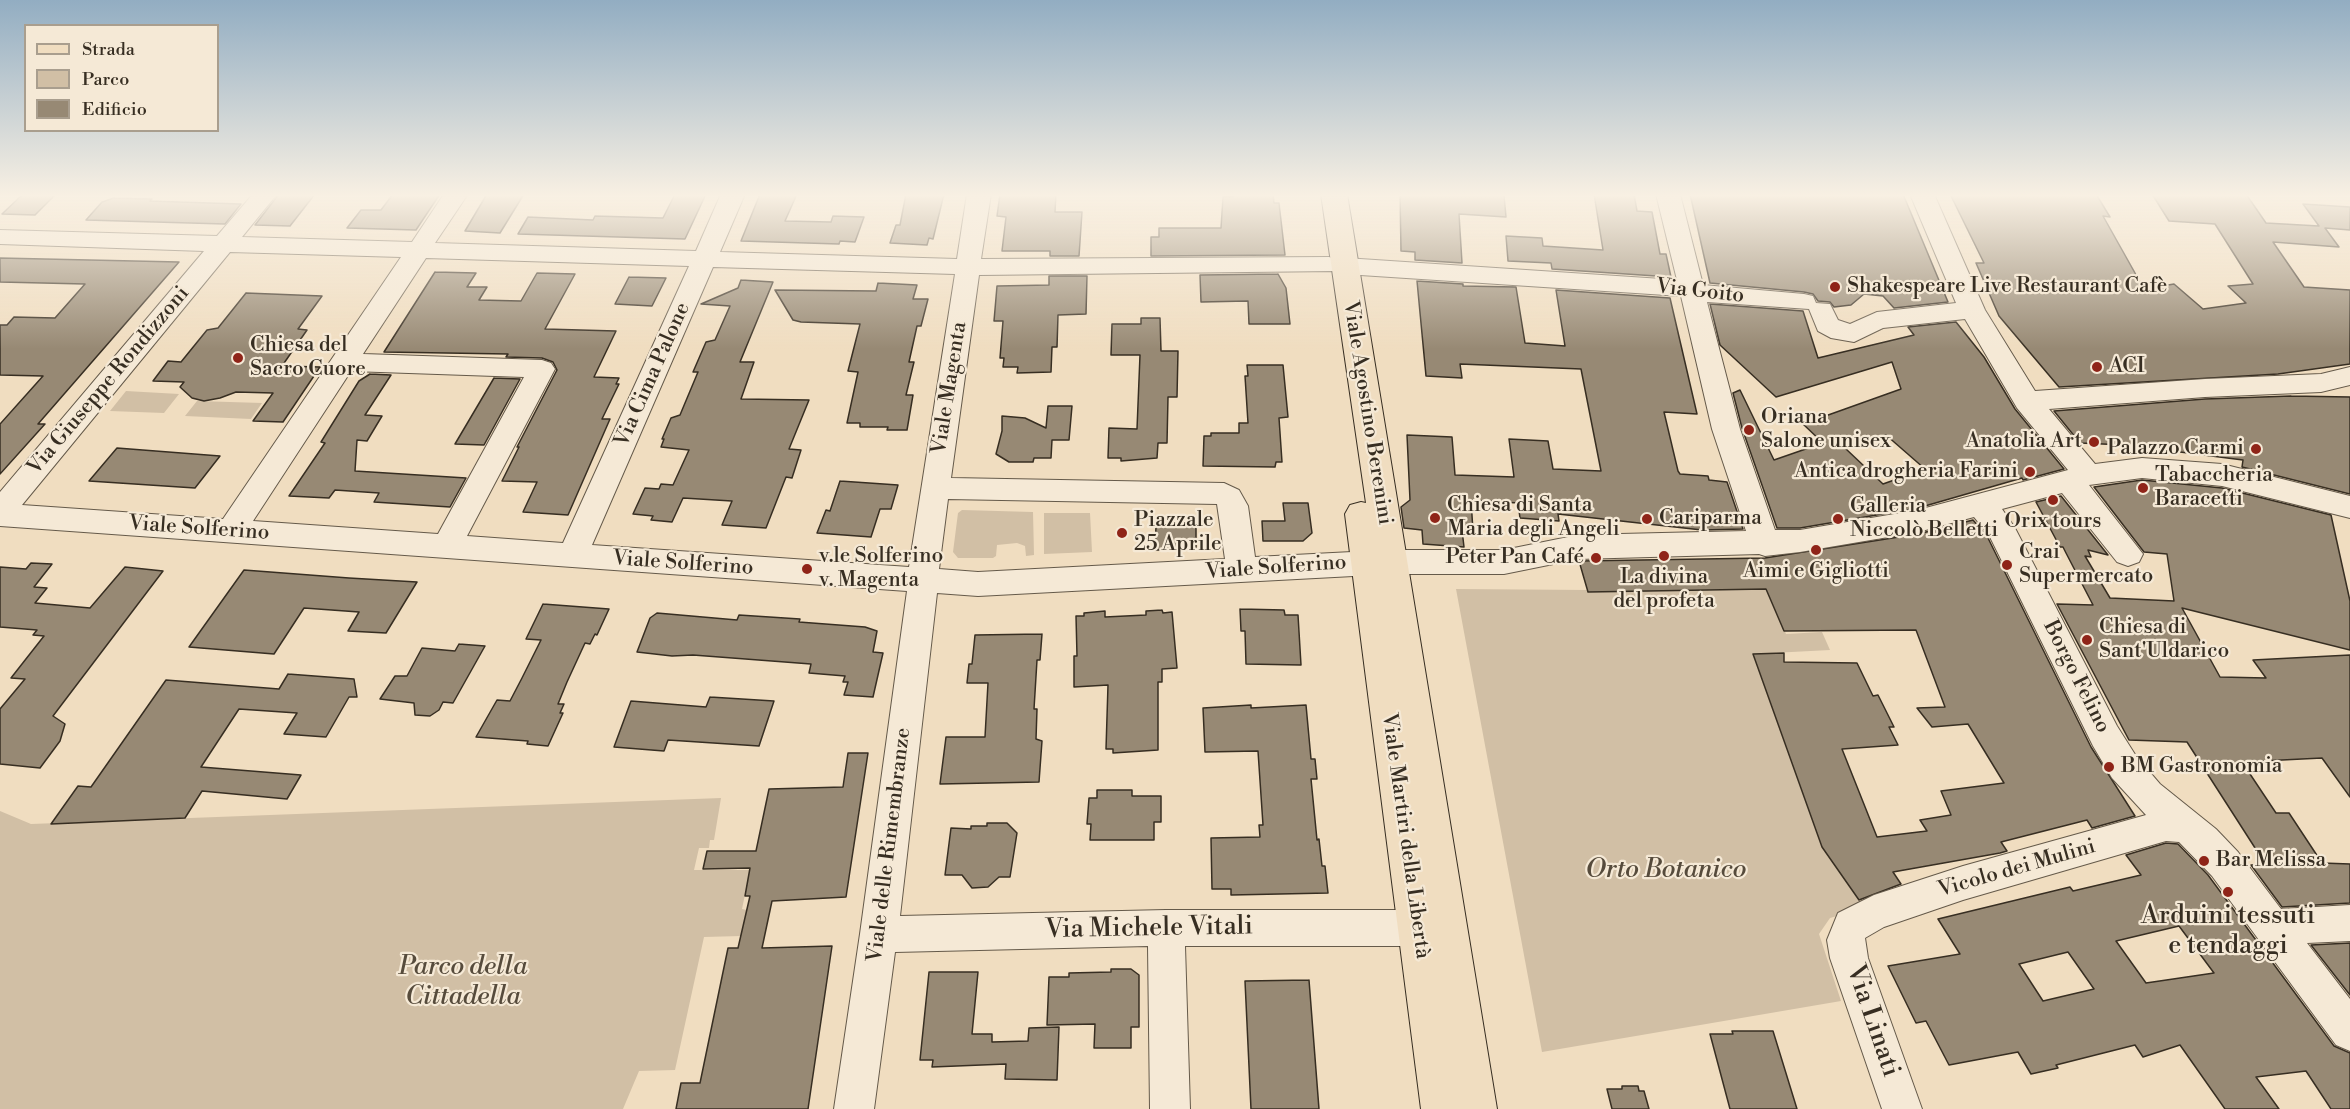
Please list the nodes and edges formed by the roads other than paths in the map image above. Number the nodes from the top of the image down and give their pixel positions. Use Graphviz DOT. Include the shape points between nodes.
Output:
graph roads {
  1 [pos="222,246"];
  2 [pos="280,246"];
  3 [pos="421,246"];
  4 [pos="710,246"];
  5 [pos="972,246"];
  6 [pos="1332,246"];
  7 [pos="1339,246"];
  8 [pos="1680,246"];
  9 [pos="1944,246"];
  10 [pos="418,250"];
  11 [pos="704,259"];
  12 [pos="1337,266"];
  13 [pos="969,267"];
  14 [pos="1690,289"];
  15 [pos="1972,310"];
  16 [pos="344,362"];
  17 [pos="2350,376"];
  18 [pos="2321,382"];
  19 [pos="2350,387"];
  20 [pos="2028,401"];
  21 [pos="2078,478"];
  22 [pos="935,488"];
  23 [pos="1980,503"];
  24 [pos="2350,507"];
  25 [pos="0,513"];
  26 [pos="230,532"];
  27 [pos="1765,544"];
  28 [pos="446,548"];
  29 [pos="2127,554"];
  30 [pos="572,556"];
  31 [pos="1241,560"];
  32 [pos="1379,562"];
  33 [pos="923,582"];
  34 [pos="2193,831"];
  35 [pos="2350,923"];
  36 [pos="2272,927"];
  37 [pos="1166,928"];
  38 [pos="1418,928"];
  39 [pos="1848,932"];
  40 [pos="879,934"];
  41 [pos="2350,1031"];
  42 [pos="854,1109"];
  43 [pos="1170,1109"];
  44 [pos="1443,1109"];
  45 [pos="1475,1109"];
  46 [pos="1902,1109"];
  1 -- 25 [label="street, Via Giuseppe Rondizzoni"];
  2 -- 10 [label="street, Via Goito"];
  3 -- 10 [label="street"];
  4 -- 11 [label="street, Via Cima Palone"];
  5 -- 13 [label="street, Viale Magenta"];
  6 -- 12 [label="main road, Viale Agostino Berenini"];
  7 -- 12 [label="main road, Viale Agostino Berenini"];
  8 -- 14 [label="street"];
  9 -- 15 [label="street"];
  10 -- 11 [label="street, Via Goito"];
  10 -- 16 [label="street"];
  11 -- 13 [label="street, Via Goito"];
  11 -- 30 [label="street, Via Cima Palone"];
  12 -- 13 [label="street, Via Goito"];
  12 -- 14 [label="street, Via Goito"];
  12 -- 32 [label="main road, Viale Agostino Berenini"];
  13 -- 22 [label="street, Viale Magenta"];
  14 -- 15 [label="street, Via Goito" via="1813,306 1827,326 1840,332 1854,333 1877,320"];
  14 -- 27 [label="street" via="1726,429"];
  15 -- 20 [label="street"];
  16 -- 26 [label="street"];
  16 -- 28 [label="street" via="542,369"];
  17 -- 18 [label="street"];
  18 -- 19 [label="street"];
  18 -- 20 [label="street"];
  20 -- 21 [label="street"];
  21 -- 23 [label="street, Viale Solferino"];
  21 -- 24 [label="street, Viale Solferino" via="2142,468 2204,472"];
  21 -- 29 [label="street"];
  22 -- 31 [label="street" via="1216,493 1232,501"];
  22 -- 33 [label="street, Viale Magenta"];
  23 -- 27 [label="street, Viale Solferino" via="1895,526"];
  23 -- 34 [label="street, Borgo Felino" via="2000,528 2124,767 2148,795"];
  25 -- 26 [label="street, Viale Solferino"];
  26 -- 28 [label="street, Viale Solferino"];
  27 -- 32 [label="street, Viale Solferino" via="1578,547 1495,562"];
  28 -- 30 [label="street, Viale Solferino"];
  30 -- 33 [label="street, Viale Solferino"];
  31 -- 32 [label="street, Viale Solferino"];
  31 -- 33 [label="street, Viale Solferino" via="994,584"];
  32 -- 38 [label="main road, Viale Martiri della Libertà"];
  32 -- 45 [label="main road" via="1424,769"];
  33 -- 40 [label="street, Viale delle Rimembranze"];
  34 -- 36 [label="street, Borgo Felino" via="2225,864"];
  34 -- 39 [label="street, Vicolo dei Mulini" via="2166,825 1996,873 1874,913 1856,921"];
  35 -- 36 [label="street"];
  36 -- 41 [label="street, Borgo Felino"];
  37 -- 38 [label="street, Via Michele Vitali"];
  37 -- 40 [label="street, Via Michele Vitali"];
  37 -- 43 [label="street"];
  38 -- 44 [label="main road, Viale Martiri della Libertà"];
  39 -- 46 [label="street, Via Linati" via="1849,958"];
  40 -- 42 [label="street, Viale delle Rimembranze"];
}
